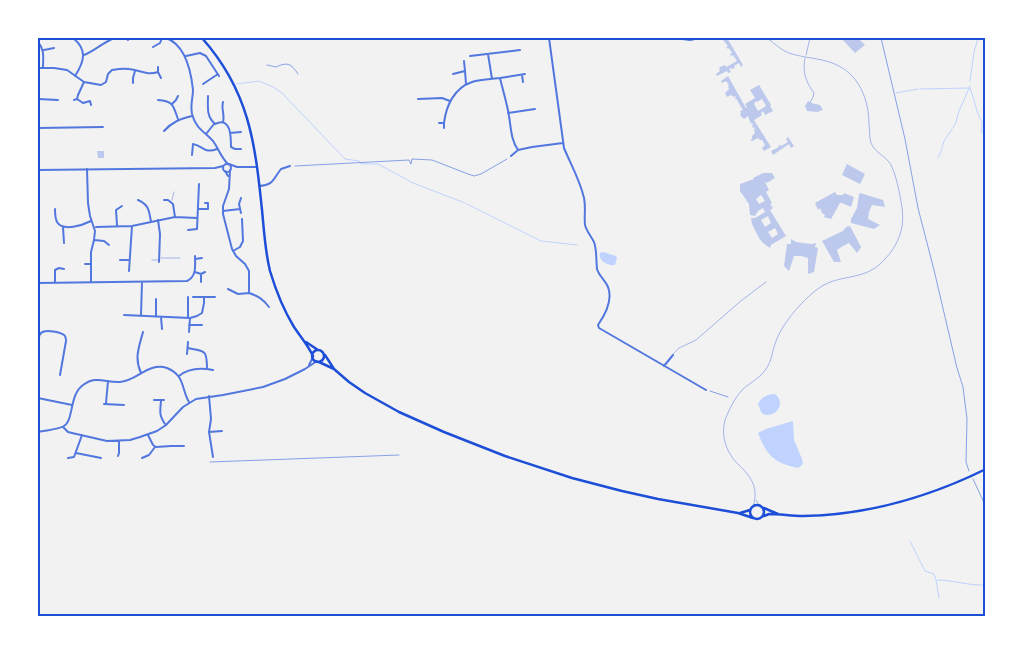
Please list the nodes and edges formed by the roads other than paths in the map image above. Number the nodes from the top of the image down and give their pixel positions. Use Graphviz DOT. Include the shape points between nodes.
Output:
graph roads {
  1 [pos="73,38"];
  2 [pos="114,38"];
  3 [pos="162,38"];
  4 [pos="166,38"];
  5 [pos="202,38"];
  6 [pos="549,38"];
  7 [pos="675,38"];
  8 [pos="700,38"];
  9 [pos="767,38"];
  10 [pos="810,38"];
  11 [pos="38,42"];
  12 [pos="153,47"];
  13 [pos="54,48"];
  14 [pos="42,50"];
  15 [pos="520,50"];
  16 [pos="488,54"];
  17 [pos="84,55"];
  18 [pos="186,56"];
  19 [pos="470,56"];
  20 [pos="805,56"];
  21 [pos="464,61"];
  22 [pos="158,67"];
  23 [pos="38,68"];
  24 [pos="42,68"];
  25 [pos="136,70"];
  26 [pos="465,71"];
  27 [pos="158,72"];
  28 [pos="453,74"];
  29 [pos="525,74"];
  30 [pos="522,75"];
  31 [pos="76,76"];
  32 [pos="161,78"];
  33 [pos="500,78"];
  34 [pos="492,79"];
  35 [pos="84,82"];
  36 [pos="523,82"];
  37 [pos="133,83"];
  38 [pos="203,84"];
  39 [pos="466,84"];
  40 [pos="178,96"];
  41 [pos="208,96"];
  42 [pos="38,99"];
  43 [pos="77,99"];
  44 [pos="418,99"];
  45 [pos="58,100"];
  46 [pos="74,100"];
  47 [pos="158,100"];
  48 [pos="450,101"];
  49 [pos="223,102"];
  50 [pos="810,102"];
  51 [pos="172,104"];
  52 [pos="91,105"];
  53 [pos="530,106"];
  54 [pos="535,109"];
  55 [pos="530,110"];
  56 [pos="508,113"];
  57 [pos="192,116"];
  58 [pos="178,119"];
  59 [pos="223,122"];
  60 [pos="439,123"];
  61 [pos="444,123"];
  62 [pos="214,124"];
  63 [pos="103,127"];
  64 [pos="38,128"];
  65 [pos="444,128"];
  66 [pos="164,131"];
  67 [pos="241,132"];
  68 [pos="230,133"];
  69 [pos="206,134"];
  70 [pos="564,143"];
  71 [pos="217,149"];
  72 [pos="241,149"];
  73 [pos="518,150"];
  74 [pos="192,155"];
  75 [pos="511,156"];
  76 [pos="223,159"];
  77 [pos="228,164"];
  78 [pos="223,166"];
  79 [pos="290,166"];
  80 [pos="237,167"];
  81 [pos="257,167"];
  82 [pos="211,168"];
  83 [pos="87,169"];
  84 [pos="38,170"];
  85 [pos="230,170"];
  86 [pos="225,171"];
  87 [pos="229,178"];
  88 [pos="199,184"];
  89 [pos="259,186"];
  90 [pos="174,192"];
  91 [pos="241,198"];
  92 [pos="138,200"];
  93 [pos="164,200"];
  94 [pos="171,202"];
  95 [pos="205,202"];
  96 [pos="122,206"];
  97 [pos="198,209"];
  98 [pos="240,209"];
  99 [pos="55,210"];
  100 [pos="223,211"];
  101 [pos="241,213"];
  102 [pos="175,217"];
  103 [pos="197,218"];
  104 [pos="242,219"];
  105 [pos="92,220"];
  106 [pos="158,220"];
  107 [pos="151,222"];
  108 [pos="63,226"];
  109 [pos="117,226"];
  110 [pos="132,226"];
  111 [pos="95,228"];
  112 [pos="188,230"];
  113 [pos="94,240"];
  114 [pos="64,243"];
  115 [pos="109,245"];
  116 [pos="233,251"];
  117 [pos="180,258"];
  118 [pos="202,258"];
  119 [pos="120,260"];
  120 [pos="129,260"];
  121 [pos="152,260"];
  122 [pos="159,260"];
  123 [pos="84,264"];
  124 [pos="90,264"];
  125 [pos="64,269"];
  126 [pos="129,271"];
  127 [pos="195,272"];
  128 [pos="205,272"];
  129 [pos="201,274"];
  130 [pos="91,282"];
  131 [pos="142,282"];
  132 [pos="201,282"];
  133 [pos="766,282"];
  134 [pos="38,283"];
  135 [pos="55,283"];
  136 [pos="228,289"];
  137 [pos="249,293"];
  138 [pos="188,296"];
  139 [pos="193,297"];
  140 [pos="204,297"];
  141 [pos="215,297"];
  142 [pos="156,300"];
  143 [pos="269,307"];
  144 [pos="124,315"];
  145 [pos="140,316"];
  146 [pos="156,317"];
  147 [pos="162,317"];
  148 [pos="189,317"];
  149 [pos="190,325"];
  150 [pos="202,325"];
  151 [pos="162,329"];
  152 [pos="143,332"];
  153 [pos="189,332"];
  154 [pos="136,340"];
  155 [pos="140,341"];
  156 [pos="188,342"];
  157 [pos="304,342"];
  158 [pos="38,346"];
  159 [pos="188,348"];
  160 [pos="318,350"];
  161 [pos="324,353"];
  162 [pos="187,354"];
  163 [pos="673,355"];
  164 [pos="313,356"];
  165 [pos="318,362"];
  166 [pos="664,366"];
  167 [pos="308,367"];
  168 [pos="207,369"];
  169 [pos="334,369"];
  170 [pos="213,370"];
  171 [pos="141,373"];
  172 [pos="60,375"];
  173 [pos="178,376"];
  174 [pos="108,381"];
  175 [pos="706,390"];
  176 [pos="209,396"];
  177 [pos="38,398"];
  178 [pos="154,400"];
  179 [pos="164,400"];
  180 [pos="161,401"];
  181 [pos="189,402"];
  182 [pos="72,405"];
  183 [pos="124,405"];
  184 [pos="166,425"];
  185 [pos="63,427"];
  186 [pos="222,431"];
  187 [pos="38,432"];
  188 [pos="208,432"];
  189 [pos="148,435"];
  190 [pos="82,436"];
  191 [pos="118,440"];
  192 [pos="184,446"];
  193 [pos="154,447"];
  194 [pos="76,453"];
  195 [pos="118,456"];
  196 [pos="68,458"];
  197 [pos="101,458"];
  198 [pos="142,458"];
  199 [pos="213,458"];
  200 [pos="986,469"];
  201 [pos="755,498"];
  202 [pos="760,506"];
  203 [pos="753,507"];
  204 [pos="750,510"];
  205 [pos="738,514"];
  206 [pos="779,514"];
  207 [pos="764,516"];
  208 [pos="753,518"];
  1 -- 17 [label="street"];
  2 -- 17 [label="street"];
  3 -- 12 [label="street"];
  4 -- 18 [label="street" via="176,43"];
  5 -- 81 [label="main road" via="238,93 249,124"];
  6 -- 70 [label="street"];
  7 -- 8 [label="street"];
  9 -- 20 [label="lane" via="785,51"];
  10 -- 20 [label="lane"];
  11 -- 14 [label="street"];
  13 -- 14 [label="street"];
  14 -- 24 [label="street"];
  15 -- 16 [label="street"];
  16 -- 19 [label="street"];
  16 -- 34 [label="street"];
  17 -- 31 [label="street"];
  18 -- 38 [label="street" via="200,53 206,56 218,75"];
  18 -- 57 [label="street" via="193,92"];
  20 -- 50 [label="lane" via="803,71 814,93"];
  20 -- 201 [label="lane" via="839,65 859,85 868,108 872,145 888,160 895,175 903,226 896,245 876,267 863,274 830,282 811,294 784,326 768,367 739,394 726,415 727,447 752,483"];
  21 -- 26 [label="street"];
  22 -- 27 [label="street"];
  23 -- 24 [label="street"];
  24 -- 31 [label="street" via="66,70"];
  25 -- 27 [label="street" via="147,74"];
  25 -- 35 [label="street" via="112,70 101,86"];
  25 -- 37 [label="street"];
  26 -- 28 [label="street"];
  26 -- 39 [label="street"];
  27 -- 32 [label="street"];
  29 -- 30 [label="street"];
  30 -- 33 [label="street"];
  30 -- 36 [label="street"];
  31 -- 35 [label="street"];
  33 -- 34 [label="street"];
  33 -- 56 [label="street"];
  34 -- 39 [label="street"];
  35 -- 43 [label="street"];
  39 -- 48 [label="street"];
  40 -- 51 [label="street"];
  41 -- 62 [label="street" via="208,114"];
  42 -- 45 [label="street"];
  43 -- 46 [label="street"];
  43 -- 52 [label="street"];
  44 -- 48 [label="street"];
  47 -- 51 [label="street"];
  48 -- 61 [label="street"];
  49 -- 59 [label="street"];
  51 -- 58 [label="street"];
  53 -- 55 [label="street"];
  54 -- 55 [label="street"];
  55 -- 56 [label="street"];
  56 -- 73 [label="street"];
  57 -- 58 [label="street"];
  57 -- 69 [label="street"];
  58 -- 66 [label="street"];
  59 -- 62 [label="street"];
  59 -- 68 [label="street"];
  60 -- 61 [label="street"];
  61 -- 65 [label="street"];
  62 -- 69 [label="street"];
  63 -- 64 [label="street"];
  67 -- 68 [label="street"];
  68 -- 72 [label="street" via="231,147"];
  69 -- 71 [label="street"];
  70 -- 73 [label="street"];
  70 -- 166 [label="street" via="584,198 585,223 595,246 597,269 608,286 606,309 598,327"];
  71 -- 74 [label="street" via="206,151 192,144"];
  71 -- 76 [label="street"];
  73 -- 75 [label="street"];
  76 -- 77 [label="street"];
  76 -- 78 [label="street"];
  77 -- 78 [label="street"];
  77 -- 80 [label="street"];
  77 -- 85 [label="street"];
  78 -- 82 [label="street"];
  78 -- 86 [label="street"];
  79 -- 89 [label="street" via="281,168 268,185"];
  80 -- 81 [label="street"];
  80 -- 85 [label="street"];
  81 -- 89 [label="main road"];
  82 -- 83 [label="street"];
  82 -- 86 [label="street"];
  83 -- 84 [label="street"];
  83 -- 105 [label="street"];
  85 -- 86 [label="street"];
  85 -- 87 [label="street"];
  86 -- 87 [label="street"];
  87 -- 100 [label="street"];
  88 -- 97 [label="street"];
  89 -- 157 [label="main road" via="267,254 274,282 286,314"];
  90 -- 94 [label="lane"];
  91 -- 98 [label="street"];
  92 -- 107 [label="street" via="146,204"];
  93 -- 94 [label="street"];
  94 -- 102 [label="street"];
  95 -- 97 [label="street" via="208,202 208,209"];
  96 -- 109 [label="street" via="116,210"];
  97 -- 103 [label="street"];
  98 -- 100 [label="street"];
  98 -- 101 [label="street"];
  99 -- 108 [label="street" via="55,220"];
  100 -- 116 [label="street"];
  102 -- 103 [label="street"];
  102 -- 106 [label="street"];
  103 -- 112 [label="street" via="197,229"];
  104 -- 116 [label="street" via="242,245"];
  105 -- 108 [label="street" via="80,226"];
  105 -- 111 [label="street"];
  106 -- 107 [label="street"];
  106 -- 122 [label="street"];
  107 -- 110 [label="street"];
  108 -- 114 [label="street"];
  109 -- 110 [label="street"];
  109 -- 111 [label="street"];
  110 -- 120 [label="street"];
  111 -- 113 [label="street"];
  113 -- 115 [label="street"];
  113 -- 124 [label="street"];
  116 -- 137 [label="street" via="249,271"];
  117 -- 122 [label="lane"];
  118 -- 127 [label="street" via="195,258"];
  119 -- 120 [label="street"];
  120 -- 126 [label="street"];
  121 -- 122 [label="lane"];
  123 -- 124 [label="street"];
  124 -- 130 [label="street"];
  125 -- 135 [label="street" via="55,270"];
  127 -- 129 [label="street"];
  127 -- 131 [label="street" via="187,281"];
  128 -- 129 [label="street"];
  129 -- 132 [label="street"];
  130 -- 131 [label="street"];
  130 -- 135 [label="street"];
  131 -- 145 [label="street"];
  133 -- 163 [label="lane"];
  134 -- 135 [label="street"];
  136 -- 137 [label="street" via="238,294"];
  137 -- 143 [label="street" via="260,297"];
  138 -- 148 [label="street"];
  139 -- 140 [label="street"];
  140 -- 141 [label="street"];
  140 -- 148 [label="street" via="202,313"];
  142 -- 146 [label="street"];
  144 -- 145 [label="street"];
  145 -- 146 [label="street"];
  146 -- 147 [label="street"];
  147 -- 148 [label="street"];
  147 -- 151 [label="street"];
  148 -- 149 [label="street"];
  149 -- 150 [label="street"];
  149 -- 153 [label="street"];
  152 -- 155 [label="street"];
  154 -- 155 [label="street"];
  155 -- 171 [label="street" via="136,359"];
  156 -- 159 [label="street"];
  157 -- 160 [label="main road"];
  157 -- 164 [label="main road"];
  158 -- 172 [label="street" via="41,332 66,336"];
  159 -- 162 [label="street"];
  159 -- 168 [label="street" via="202,350 206,354"];
  160 -- 161 [label="main road"];
  160 -- 164 [label="main road"];
  161 -- 165 [label="main road"];
  161 -- 169 [label="main road"];
  163 -- 166 [label="street"];
  164 -- 165 [label="main road"];
  164 -- 167 [label="street"];
  165 -- 167 [label="street"];
  165 -- 169 [label="main road"];
  166 -- 175 [label="street"];
  167 -- 176 [label="street" via="263,387"];
  168 -- 170 [label="street"];
  168 -- 173 [label="street" via="199,368"];
  169 -- 205 [label="main road" via="365,393 399,412 522,462 622,491"];
  171 -- 173 [label="street" via="162,367"];
  171 -- 174 [label="street" via="128,381"];
  173 -- 181 [label="street"];
  174 -- 182 [label="street" via="89,381 75,395"];
  174 -- 183 [label="street" via="105,403"];
  176 -- 181 [label="street"];
  176 -- 188 [label="street" via="211,419"];
  177 -- 182 [label="street"];
  178 -- 180 [label="street"];
  179 -- 180 [label="street"];
  180 -- 184 [label="street" via="160,414"];
  181 -- 184 [label="street"];
  182 -- 185 [label="street" via="69,420"];
  184 -- 189 [label="street"];
  185 -- 187 [label="street"];
  185 -- 190 [label="street"];
  186 -- 188 [label="street"];
  188 -- 199 [label="street"];
  189 -- 191 [label="street"];
  189 -- 193 [label="street"];
  190 -- 191 [label="street"];
  190 -- 194 [label="street"];
  191 -- 195 [label="street"];
  192 -- 193 [label="street"];
  193 -- 198 [label="street" via="149,455"];
  194 -- 196 [label="street"];
  194 -- 197 [label="street"];
  200 -- 206 [label="main road" via="919,496 880,507 812,515"];
  201 -- 202 [label="lane"];
  201 -- 203 [label="lane"];
  202 -- 203 [label="main road"];
  202 -- 206 [label="main road"];
  202 -- 207 [label="main road"];
  203 -- 204 [label="main road"];
  204 -- 205 [label="main road"];
  204 -- 208 [label="main road"];
  205 -- 208 [label="main road"];
  206 -- 207 [label="main road"];
  207 -- 208 [label="main road" via="759,520"];
}
